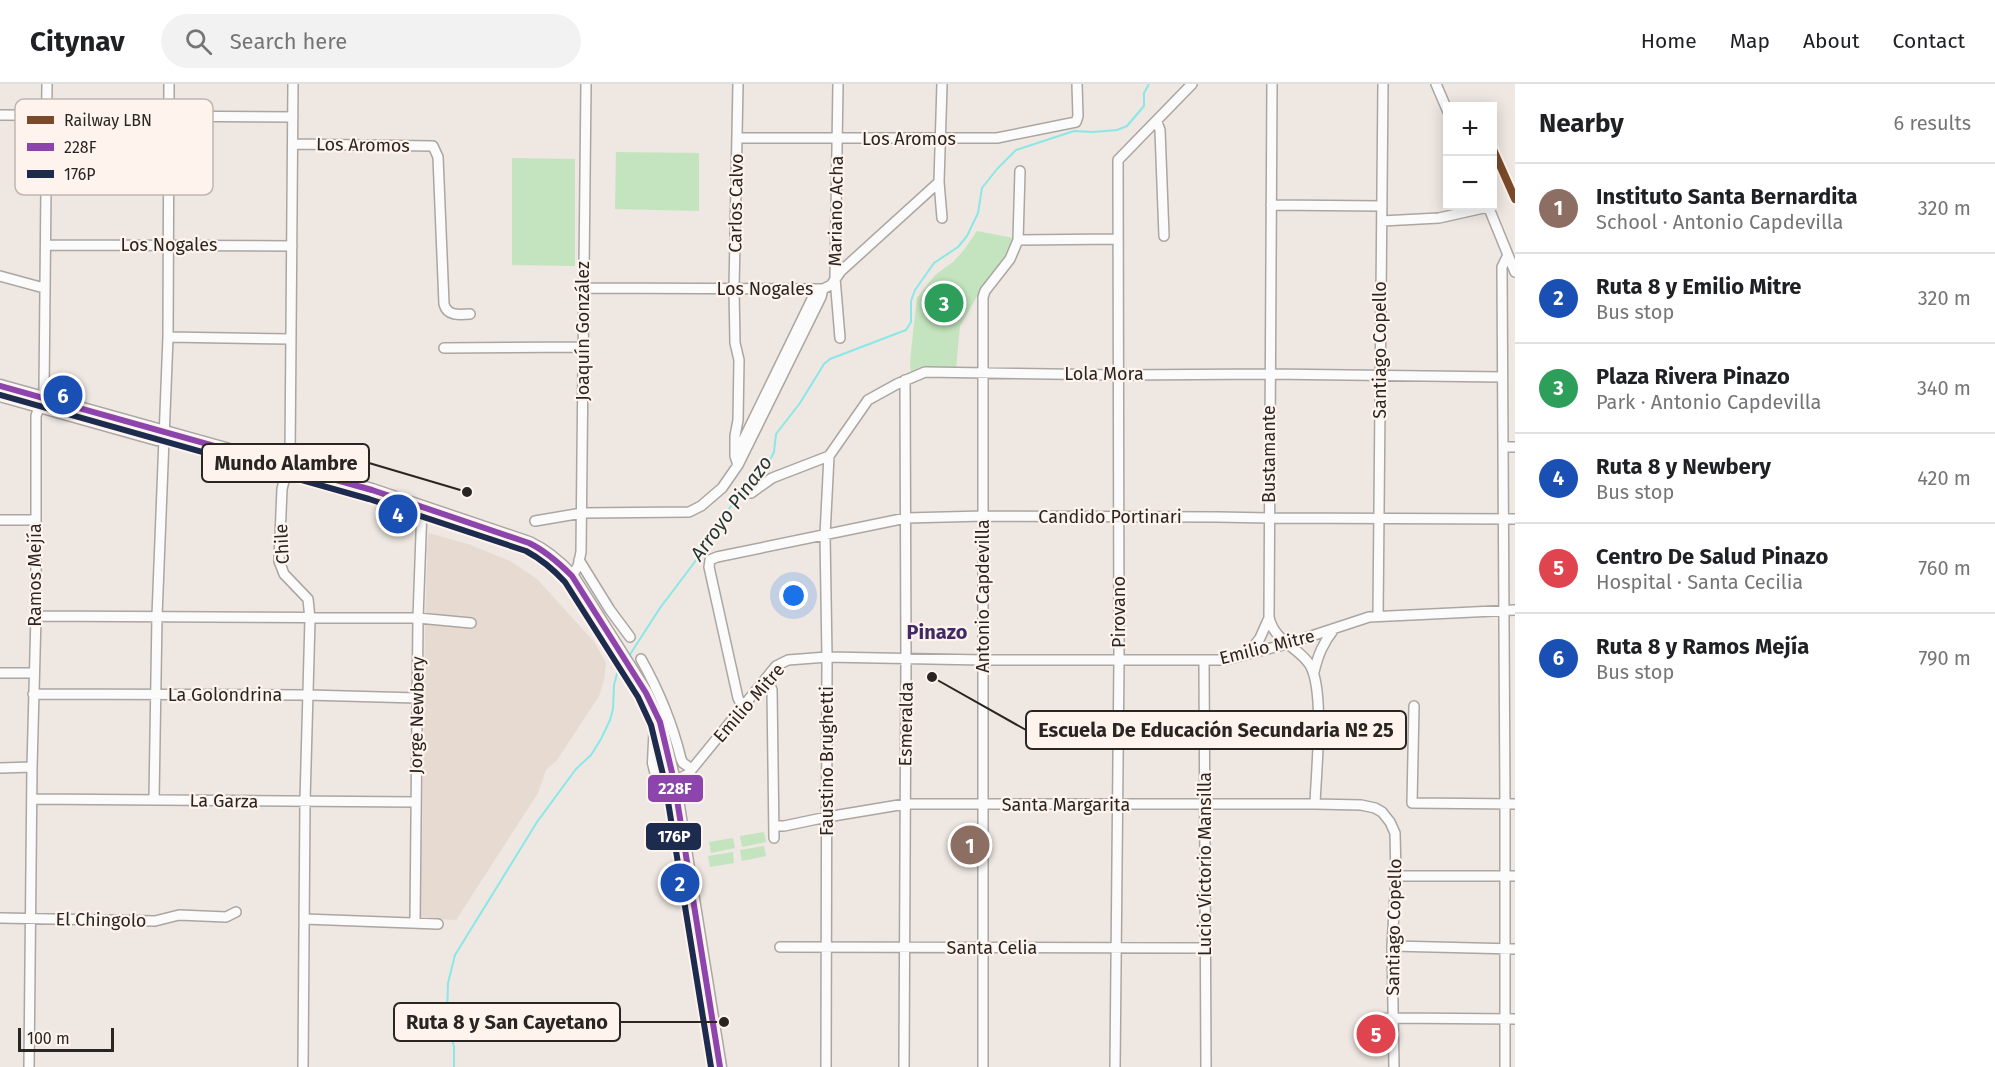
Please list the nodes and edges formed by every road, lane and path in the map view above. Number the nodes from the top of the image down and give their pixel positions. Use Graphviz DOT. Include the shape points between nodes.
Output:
graph roads {
  1 [pos="170,84"];
  2 [pos="293,84"];
  3 [pos="586,84"];
  4 [pos="738,84"];
  5 [pos="838,84"];
  6 [pos="942,84"];
  7 [pos="1077,84"];
  8 [pos="1192,84"];
  9 [pos="1272,84"];
  10 [pos="1383,84"];
  11 [pos="1436,84"];
  12 [pos="170,99"];
  13 [pos="1444,102"];
  14 [pos="213,116"];
  15 [pos="293,117"];
  16 [pos="1157,122"];
  17 [pos="737,138"];
  18 [pos="837,139"];
  19 [pos="941,139"];
  20 [pos="293,144"];
  21 [pos="1020,171"];
  22 [pos="939,182"];
  23 [pos="46,195"];
  24 [pos="168,195"];
  25 [pos="1271,205"];
  26 [pos="1382,206"];
  27 [pos="1472,210"];
  28 [pos="1490,210"];
  29 [pos="942,218"];
  30 [pos="1382,221"];
  31 [pos="1164,236"];
  32 [pos="1118,239"];
  33 [pos="1018,240"];
  34 [pos="46,245"];
  35 [pos="168,245"];
  36 [pos="292,246"];
  37 [pos="1508,255"];
  38 [pos="1515,272"];
  39 [pos="0,276"];
  40 [pos="835,278"];
  41 [pos="44,288"];
  42 [pos="584,288"];
  43 [pos="734,289"];
  44 [pos="818,290"];
  45 [pos="470,314"];
  46 [pos="168,337"];
  47 [pos="840,338"];
  48 [pos="290,339"];
  49 [pos="584,347"];
  50 [pos="444,348"];
  51 [pos="983,373"];
  52 [pos="1269,374"];
  53 [pos="1118,375"];
  54 [pos="1380,375"];
  55 [pos="1502,377"];
  56 [pos="905,380"];
  57 [pos="0,386"];
  58 [pos="0,395"];
  59 [pos="41,402"];
  60 [pos="164,436"];
  61 [pos="1503,447"];
  62 [pos="1515,447"];
  63 [pos="829,456"];
  64 [pos="737,460"];
  65 [pos="288,471"];
  66 [pos="751,493"];
  67 [pos="422,507"];
  68 [pos="582,513"];
  69 [pos="984,516"];
  70 [pos="1118,517"];
  71 [pos="906,518"];
  72 [pos="1269,518"];
  73 [pos="1380,518"];
  74 [pos="1503,519"];
  75 [pos="1515,519"];
  76 [pos="0,520"];
  77 [pos="35,520"];
  78 [pos="535,521"];
  79 [pos="825,535"];
  80 [pos="579,560"];
  81 [pos="572,576"];
  82 [pos="1503,610"];
  83 [pos="1515,610"];
  84 [pos="36,616"];
  85 [pos="157,616"];
  86 [pos="1378,616"];
  87 [pos="1269,617"];
  88 [pos="418,618"];
  89 [pos="310,619"];
  90 [pos="471,623"];
  91 [pos="1335,629"];
  92 [pos="630,637"];
  93 [pos="1287,644"];
  94 [pos="1248,654"];
  95 [pos="827,657"];
  96 [pos="641,659"];
  97 [pos="906,659"];
  98 [pos="983,660"];
  99 [pos="1119,660"];
  100 [pos="1204,661"];
  101 [pos="1314,672"];
  102 [pos="0,673"];
  103 [pos="34,673"];
  104 [pos="767,678"];
  105 [pos="33,694"];
  106 [pos="156,695"];
  107 [pos="308,695"];
  108 [pos="417,698"];
  109 [pos="1413,706"];
  110 [pos="743,707"];
  111 [pos="1504,732"];
  112 [pos="1515,732"];
  113 [pos="32,767"];
  114 [pos="0,768"];
  115 [pos="692,769"];
  116 [pos="674,781"];
  117 [pos="32,800"];
  118 [pos="154,800"];
  119 [pos="306,801"];
  120 [pos="416,802"];
  121 [pos="905,804"];
  122 [pos="1204,804"];
  123 [pos="1315,804"];
  124 [pos="983,805"];
  125 [pos="1117,805"];
  126 [pos="1361,805"];
  127 [pos="1510,805"];
  128 [pos="827,817"];
  129 [pos="774,826"];
  130 [pos="774,838"];
  131 [pos="1396,876"];
  132 [pos="1510,876"];
  133 [pos="236,912"];
  134 [pos="0,918"];
  135 [pos="31,918"];
  136 [pos="304,920"];
  137 [pos="415,923"];
  138 [pos="438,924"];
  139 [pos="825,946"];
  140 [pos="1392,946"];
  141 [pos="780,947"];
  142 [pos="906,947"];
  143 [pos="1116,947"];
  144 [pos="982,948"];
  145 [pos="1205,948"];
  146 [pos="1510,949"];
  147 [pos="1392,1018"];
  148 [pos="1374,1019"];
  149 [pos="1504,1019"];
  150 [pos="1515,1019"];
  151 [pos="29,1067"];
  152 [pos="303,1067"];
  153 [pos="720,1067"];
  154 [pos="826,1067"];
  155 [pos="904,1067"];
  156 [pos="982,1067"];
  157 [pos="1114,1067"];
  158 [pos="1206,1067"];
  159 [pos="1394,1067"];
  160 [pos="1505,1067"];
  1 -- 12 [label="street"];
  2 -- 15 [label="street, Chile"];
  3 -- 42 [label="street, Joaquín González"];
  4 -- 17 [label="street, Carlos Calvo"];
  5 -- 18 [label="street, Mariano Acha"];
  6 -- 19 [label="street"];
  7 -- 19 [label="street, Los Aromos" via="1076,122 1010,137"];
  8 -- 16 [label="street"];
  9 -- 25 [label="street, Bustamante"];
  10 -- 26 [label="street, Santiago Copello"];
  11 -- 13 [label="street"];
  14 -- 15 [label="street"];
  15 -- 20 [label="street, Chile"];
  16 -- 31 [label="street"];
  16 -- 32 [label="street, Pirovano" via="1119,157"];
  17 -- 18 [label="street, Los Aromos"];
  17 -- 43 [label="street, Carlos Calvo"];
  18 -- 19 [label="street, Los Aromos"];
  18 -- 40 [label="street, Mariano Acha"];
  19 -- 22 [label="street"];
  20 -- 36 [label="street, Chile"];
  20 -- 45 [label="street, Los Aromos" via="433,146 438,157 444,304 453,314"];
  21 -- 33 [label="street, Antonio Capdevilla"];
  22 -- 29 [label="street"];
  22 -- 40 [label="street, Los Nogales"];
  23 -- 34 [label="street, Ramos Mejía"];
  24 -- 35 [label="street"];
  25 -- 26 [label="street"];
  25 -- 52 [label="street, Bustamante"];
  26 -- 30 [label="street, Santiago Copello"];
  27 -- 30 [label="street" via="1439,218"];
  28 -- 37 [label="street"];
  30 -- 54 [label="street, Santiago Copello"];
  32 -- 33 [label="street"];
  32 -- 53 [label="street, Pirovano"];
  33 -- 51 [label="street, Antonio Capdevilla" via="1010,259 983,297"];
  34 -- 35 [label="street, Los Nogales"];
  34 -- 41 [label="street, Ramos Mejía"];
  35 -- 36 [label="street, Los Nogales"];
  35 -- 46 [label="street"];
  36 -- 48 [label="street, Chile"];
  37 -- 38 [label="street"];
  37 -- 55 [label="street" via="1502,267"];
  39 -- 41 [label="street"];
  40 -- 44 [label="street, Los Nogales" via="831,285"];
  40 -- 47 [label="street, Mariano Acha"];
  41 -- 59 [label="street, Ramos Mejía"];
  42 -- 43 [label="street, Los Nogales"];
  42 -- 49 [label="street, Joaquín González"];
  43 -- 44 [label="street, Los Nogales"];
  43 -- 64 [label="street, Carlos Calvo" via="739,360"];
  44 -- 64 [label="street"];
  46 -- 48 [label="street"];
  46 -- 60 [label="street"];
  48 -- 65 [label="street, Chile"];
  49 -- 50 [label="street"];
  49 -- 68 [label="street, Joaquín González"];
  51 -- 53 [label="street, Lola Mora"];
  51 -- 56 [label="street, Lola Mora" via="925,372"];
  51 -- 69 [label="street, Antonio Capdevilla"];
  52 -- 53 [label="street, Lola Mora"];
  52 -- 54 [label="street, Lola Mora"];
  52 -- 72 [label="street, Bustamante"];
  53 -- 70 [label="street, Pirovano"];
  54 -- 55 [label="street, Lola Mora"];
  54 -- 73 [label="street, Santiago Copello"];
  55 -- 61 [label="street"];
  56 -- 63 [label="street, Lola Mora" via="868,400"];
  56 -- 71 [label="street, Esmeralda"];
  57 -- 59 [label="main road"];
  58 -- 59 [label="main road"];
  59 -- 60 [label="main road"];
  59 -- 77 [label="street, Ramos Mejía" via="36,416"];
  60 -- 65 [label="main road"];
  60 -- 85 [label="street"];
  61 -- 62 [label="street"];
  61 -- 74 [label="street"];
  63 -- 66 [label="street" via="772,478"];
  63 -- 79 [label="street, Faustino Brughetti"];
  64 -- 68 [label="street" via="722,488 689,512"];
  65 -- 67 [label="main road" via="372,490"];
  65 -- 89 [label="street, Chile" via="282,489 279,561 284,574 308,599"];
  67 -- 81 [label="main road" via="539,548"];
  67 -- 88 [label="street, Jorge Newbery"];
  68 -- 78 [label="street"];
  68 -- 80 [label="street, Joaquín González"];
  69 -- 70 [label="street, Candido Portinari"];
  69 -- 71 [label="street, Candido Portinari"];
  69 -- 98 [label="street, Antonio Capdevilla"];
  70 -- 72 [label="street, Candido Portinari"];
  70 -- 99 [label="street, Pirovano"];
  71 -- 79 [label="street, Candido Portinari"];
  71 -- 97 [label="street, Esmeralda"];
  72 -- 73 [label="street, Candido Portinari"];
  72 -- 87 [label="street, Bustamante"];
  73 -- 74 [label="street, Candido Portinari"];
  73 -- 86 [label="street, Santiago Copello"];
  74 -- 75 [label="street, Candido Portinari"];
  74 -- 82 [label="street"];
  76 -- 77 [label="street"];
  77 -- 84 [label="street, Ramos Mejía"];
  79 -- 95 [label="street, Faustino Brughetti"];
  79 -- 110 [label="street, Candido Portinari" via="710,560 723,635"];
  80 -- 81 [label="street, Joaquín González"];
  80 -- 92 [label="street"];
  81 -- 116 [label="main road" via="656,711 656,770 662,780"];
  82 -- 83 [label="street, Emilio Mitre"];
  82 -- 86 [label="street, Emilio Mitre"];
  82 -- 111 [label="street"];
  84 -- 85 [label="street"];
  84 -- 103 [label="street, Ramos Mejía"];
  85 -- 89 [label="street"];
  85 -- 106 [label="street"];
  86 -- 91 [label="street, Emilio Mitre"];
  87 -- 93 [label="street" via="1271,627"];
  87 -- 94 [label="street"];
  88 -- 89 [label="street"];
  88 -- 90 [label="street"];
  88 -- 108 [label="street, Jorge Newbery"];
  89 -- 107 [label="street, Chile"];
  91 -- 93 [label="street, Emilio Mitre"];
  91 -- 101 [label="street" via="1324,641"];
  93 -- 94 [label="street, Emilio Mitre"];
  93 -- 101 [label="street"];
  94 -- 100 [label="street, Emilio Mitre"];
  95 -- 97 [label="street, Emilio Mitre"];
  95 -- 104 [label="street, Emilio Mitre" via="788,660 776,666"];
  95 -- 128 [label="street, Faustino Brughetti"];
  96 -- 115 [label="street" via="666,708 681,759"];
  97 -- 98 [label="street, Emilio Mitre"];
  97 -- 121 [label="street, Esmeralda"];
  98 -- 99 [label="street, Emilio Mitre"];
  98 -- 124 [label="street, Antonio Capdevilla"];
  99 -- 100 [label="street, Emilio Mitre"];
  99 -- 125 [label="street, Pirovano"];
  100 -- 122 [label="street, Lucio Victorio Mansilla"];
  101 -- 123 [label="street" via="1319,699"];
  102 -- 103 [label="street"];
  103 -- 105 [label="street, Ramos Mejía"];
  104 -- 110 [label="street, Emilio Mitre"];
  104 -- 129 [label="street" via="772,690"];
  105 -- 106 [label="street, La Golondrina"];
  105 -- 113 [label="street, Ramos Mejía"];
  106 -- 107 [label="street, La Golondrina"];
  106 -- 118 [label="street"];
  107 -- 108 [label="street, La Golondrina"];
  107 -- 119 [label="street, Chile"];
  108 -- 120 [label="street, Jorge Newbery"];
  109 -- 127 [label="street" via="1412,803"];
  110 -- 115 [label="street, Emilio Mitre"];
  111 -- 112 [label="street"];
  111 -- 127 [label="street"];
  113 -- 114 [label="street"];
  113 -- 117 [label="street, Ramos Mejía"];
  115 -- 116 [label="street, Emilio Mitre"];
  116 -- 153 [label="main road"];
  117 -- 118 [label="street, La Garza"];
  117 -- 135 [label="street, Ramos Mejía"];
  118 -- 119 [label="street, La Garza"];
  119 -- 120 [label="street, La Garza"];
  119 -- 136 [label="street, Chile"];
  120 -- 137 [label="street, Jorge Newbery"];
  121 -- 124 [label="street, Santa Margarita"];
  121 -- 128 [label="street, Santa Margarita"];
  121 -- 142 [label="street, Esmeralda"];
  122 -- 123 [label="street, Santa Margarita"];
  122 -- 125 [label="street, Santa Margarita"];
  122 -- 145 [label="street, Lucio Victorio Mansilla"];
  123 -- 126 [label="street, Santa Margarita"];
  124 -- 125 [label="street, Santa Margarita"];
  124 -- 144 [label="street, Antonio Capdevilla"];
  125 -- 143 [label="street, Pirovano"];
  126 -- 131 [label="street, Santiago Copello" via="1382,812 1395,833"];
  127 -- 132 [label="street"];
  128 -- 129 [label="street, Santa Margarita"];
  128 -- 139 [label="street, Faustino Brughetti"];
  129 -- 130 [label="street"];
  131 -- 132 [label="street"];
  131 -- 140 [label="street, Santiago Copello"];
  132 -- 146 [label="street"];
  133 -- 135 [label="street, El Chingolo" via="226,917 179,915 155,921"];
  134 -- 135 [label="street, El Chingolo"];
  135 -- 151 [label="street, Ramos Mejía"];
  136 -- 137 [label="street"];
  136 -- 152 [label="street, Chile"];
  137 -- 138 [label="street"];
  139 -- 141 [label="street, Santa Celia"];
  139 -- 142 [label="street, Santa Celia"];
  139 -- 154 [label="street, Faustino Brughetti"];
  140 -- 146 [label="street"];
  140 -- 147 [label="street, Santiago Copello"];
  142 -- 144 [label="street, Santa Celia"];
  142 -- 155 [label="street, Esmeralda"];
  143 -- 144 [label="street, Santa Celia"];
  143 -- 145 [label="street, Santa Celia"];
  143 -- 157 [label="street, Pirovano"];
  144 -- 156 [label="street, Antonio Capdevilla"];
  145 -- 158 [label="street, Lucio Victorio Mansilla"];
  146 -- 149 [label="street"];
  147 -- 148 [label="street"];
  147 -- 149 [label="street"];
  147 -- 159 [label="street, Santiago Copello"];
  149 -- 150 [label="street"];
  149 -- 160 [label="street"];
}
